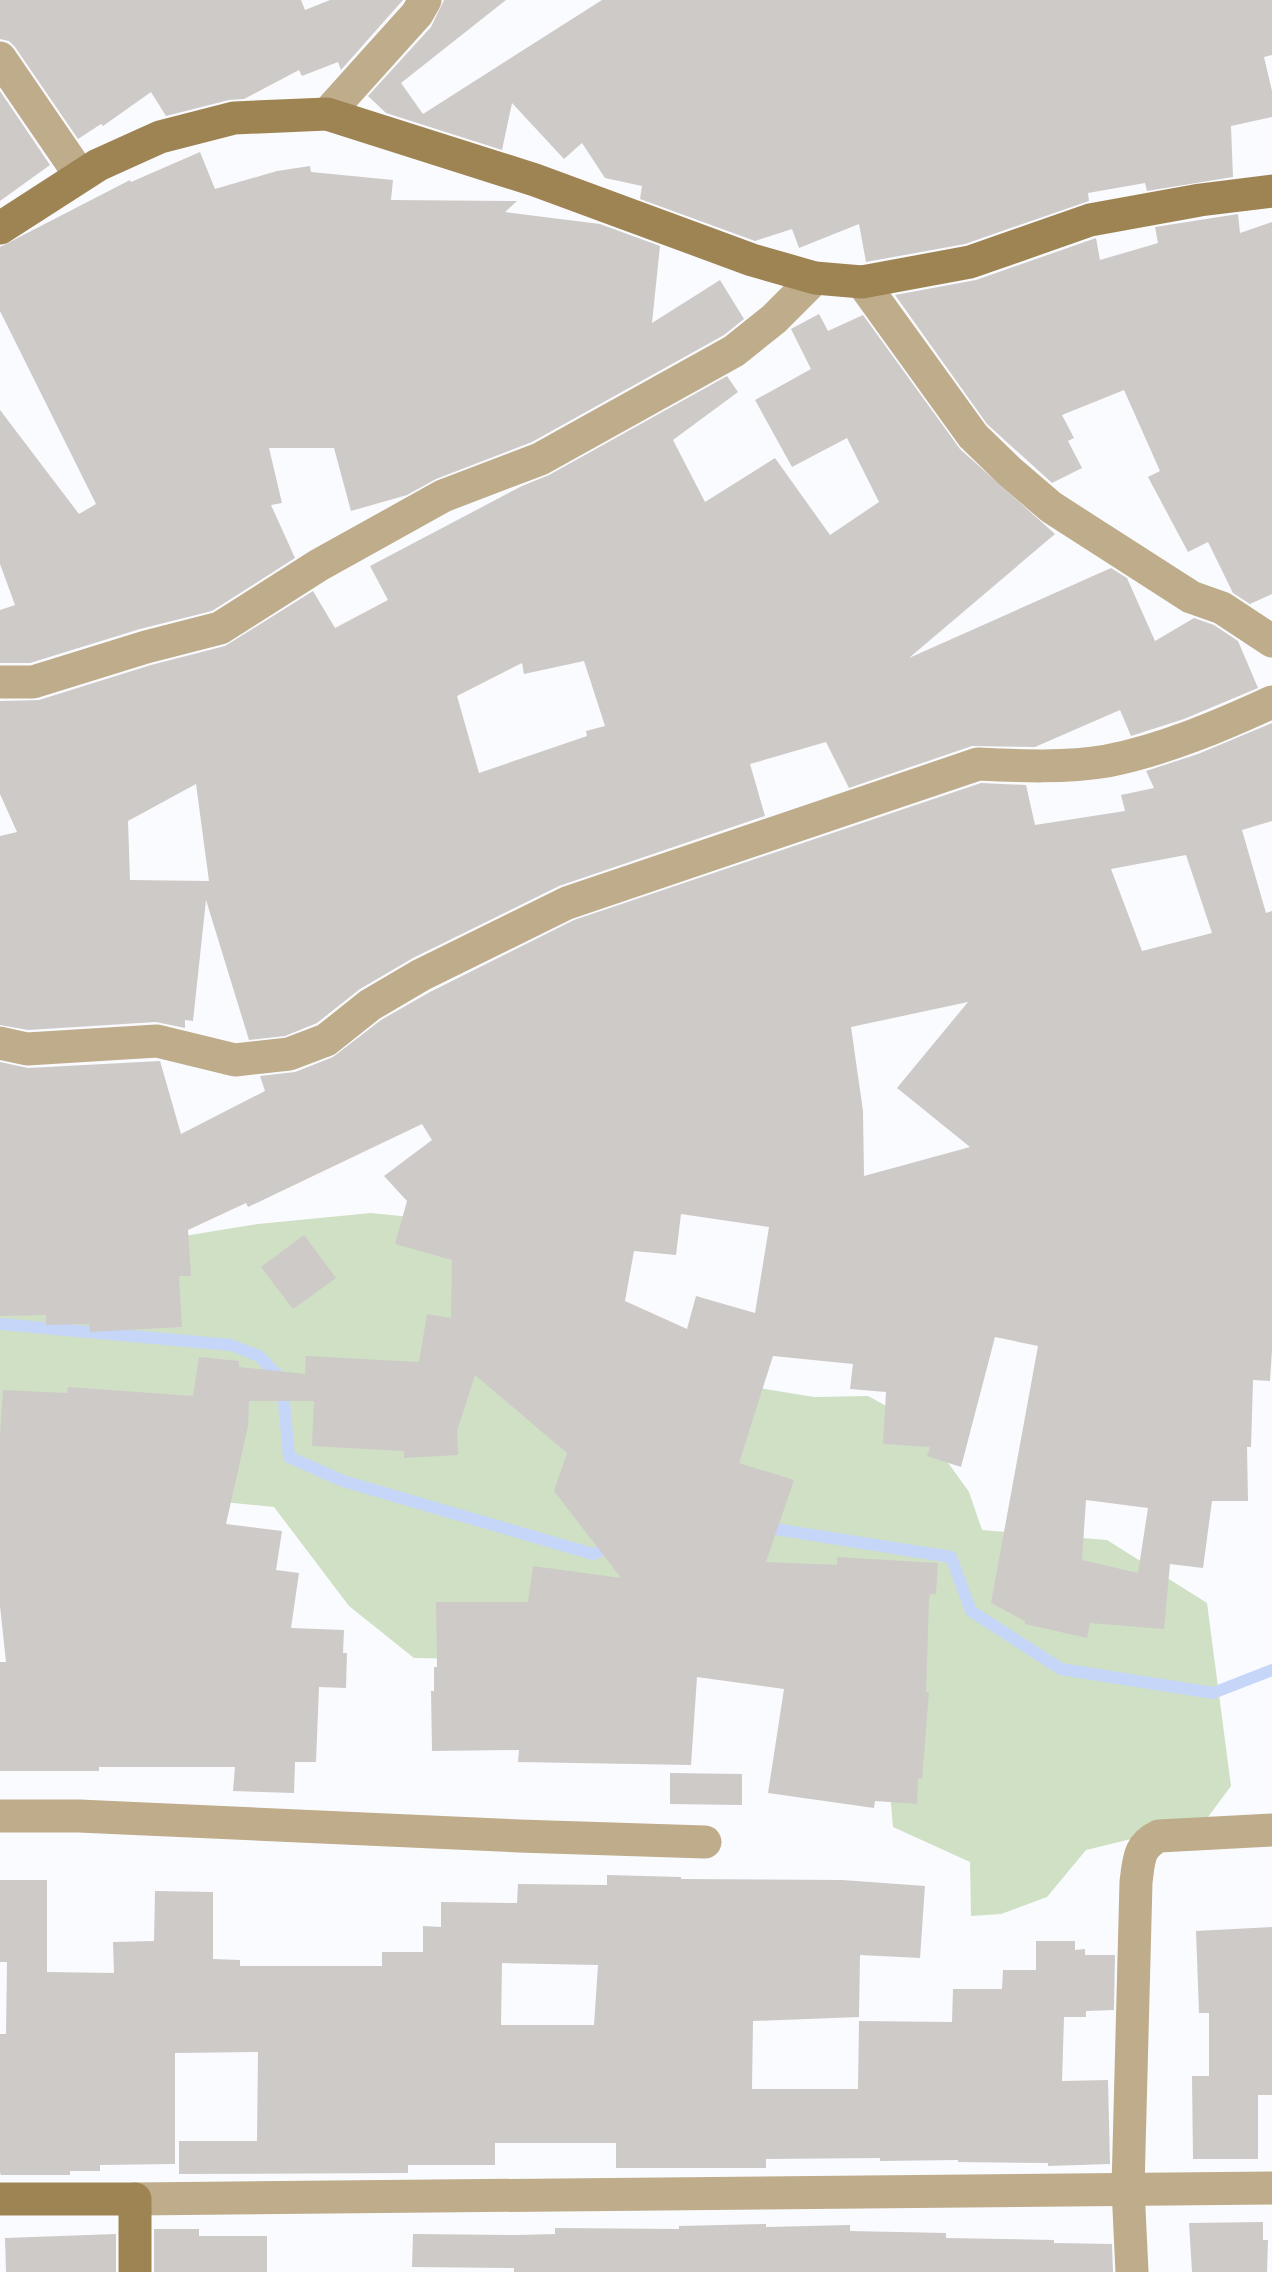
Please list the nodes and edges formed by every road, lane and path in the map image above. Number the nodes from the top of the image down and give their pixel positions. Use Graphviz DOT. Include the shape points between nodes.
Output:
graph roads {
  1 [pos="425,0"];
  2 [pos="0,58"];
  3 [pos="327,114"];
  4 [pos="80,175"];
  5 [pos="1272,192"];
  6 [pos="0,228"];
  7 [pos="815,279"];
  8 [pos="862,282"];
  9 [pos="1272,641"];
  10 [pos="0,682"];
  11 [pos="1272,702"];
  12 [pos="0,1043"];
  13 [pos="0,1816"];
  14 [pos="1272,1830"];
  15 [pos="705,1842"];
  16 [pos="1128,2188"];
  17 [pos="1272,2188"];
  18 [pos="0,2199"];
  19 [pos="135,2199"];
  20 [pos="135,2272"];
  21 [pos="1132,2272"];
  1 -- 3 [label="street" via="417,14"];
  2 -- 4 [label="street"];
  3 -- 4 [label="street" via="234,118 160,137"];
  3 -- 7 [label="street" via="535,180 752,260"];
  4 -- 6 [label="street"];
  5 -- 8 [label="street" via="1200,200 1090,220 970,262"];
  7 -- 8 [label="street"];
  7 -- 10 [label="street" via="774,320 734,351 540,459 443,496 319,565 220,628 33,682"];
  8 -- 9 [label="street" via="973,436 1017,478 1051,507 1191,597 1222,608"];
  11 -- 12 [label="street" via="1146,751 1105,761 1024,766 978,764 567,903 421,975 370,1005 326,1040 289,1054 235,1060 157,1041 27,1049"];
  13 -- 15 [label="street"];
  14 -- 16 [label="street" via="1159,1836 1140,1849"];
  16 -- 17 [label="street"];
  16 -- 19 [label="street"];
  16 -- 21 [label="street"];
  18 -- 19 [label="street"];
  19 -- 20 [label="street"];
}
